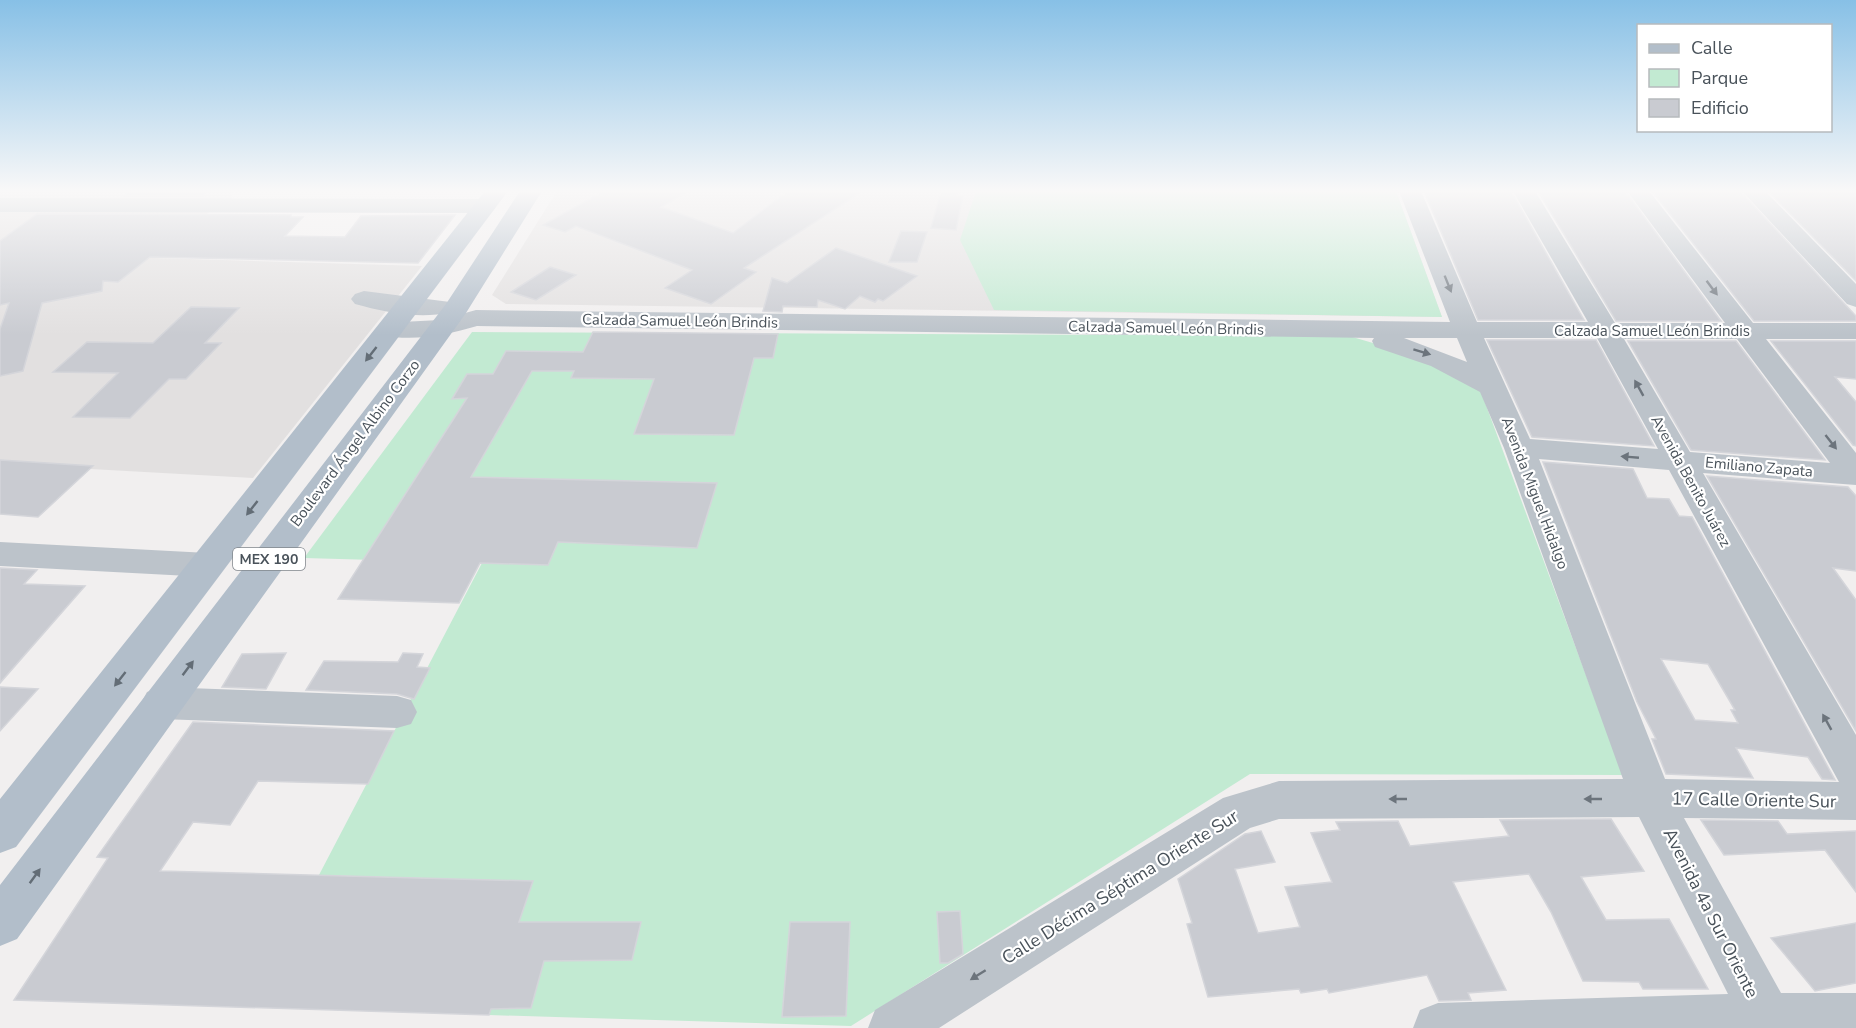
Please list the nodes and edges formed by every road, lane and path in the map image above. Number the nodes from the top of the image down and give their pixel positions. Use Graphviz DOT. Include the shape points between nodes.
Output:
graph roads {
  1 [pos="460,239"];
  2 [pos="503,239"];
  3 [pos="1430,239"];
  4 [pos="1552,239"];
  5 [pos="1674,239"];
  6 [pos="1799,239"];
  7 [pos="364,299"];
  8 [pos="1856,299"];
  9 [pos="399,317"];
  10 [pos="458,318"];
  11 [pos="1346,330"];
  12 [pos="1467,331"];
  13 [pos="1744,331"];
  14 [pos="1856,331"];
  15 [pos="1607,332"];
  16 [pos="1492,388"];
  17 [pos="1519,448"];
  18 [pos="1680,461"];
  19 [pos="1856,475"];
  20 [pos="0,554"];
  21 [pos="208,565"];
  22 [pos="162,703"];
  23 [pos="397,711"];
  24 [pos="1856,773"];
  25 [pos="1651,798"];
  26 [pos="1856,801"];
  27 [pos="0,833"];
  28 [pos="0,923"];
  29 [pos="1856,1018"];
  30 [pos="1768,1023"];
  31 [pos="893,1028"];
  32 [pos="1438,1028"];
  1 -- 9 [label="main road, MEX 190"];
  2 -- 10 [label="main road, Boulevard Ángel Albino Corzo / MEX 190"];
  3 -- 12 [label="street, Avenida Miguel Hidalgo, one-way"];
  4 -- 15 [label="street, Avenida Benito Juárez"];
  5 -- 13 [label="street, one-way"];
  6 -- 8 [label="street"];
  7 -- 9 [label="street, Calzada Samuel León Brindis"];
  9 -- 10 [label="street, Calzada Samuel León Brindis"];
  9 -- 21 [label="main road, MEX 190, one-way"];
  10 -- 11 [label="street, Calzada Samuel León Brindis"];
  22 -- 10 [label="main road, Boulevard Ángel Albino Corzo / MEX 190, one-way"];
  11 -- 12 [label="street, Calzada Samuel León Brindis"];
  11 -- 16 [label="street, one-way" via="1434,356 1462,368"];
  12 -- 15 [label="street, Calzada Samuel León Brindis"];
  12 -- 16 [label="street, Avenida Miguel Hidalgo"];
  13 -- 14 [label="street, Calzada Samuel León Brindis"];
  13 -- 15 [label="street, Calzada Samuel León Brindis"];
  13 -- 19 [label="street, one-way"];
  18 -- 15 [label="street, Avenida Benito Juárez, one-way"];
  16 -- 17 [label="street, Avenida Miguel Hidalgo"];
  18 -- 17 [label="street, Emiliano Zapata, one-way"];
  17 -- 25 [label="street, Avenida Miguel Hidalgo"];
  18 -- 19 [label="street, Emiliano Zapata"];
  24 -- 18 [label="street, Avenida Benito Juárez, one-way"];
  20 -- 21 [label="street"];
  21 -- 27 [label="main road, MEX 190, one-way"];
  22 -- 23 [label="street"];
  28 -- 22 [label="main road, Boulevard Ángel Albino Corzo / MEX 190, one-way"];
  25 -- 26 [label="street, 17 Calle Oriente Sur"];
  25 -- 30 [label="street, Avenida 4a Sur Oriente"];
  25 -- 31 [label="street, Calle Décima Séptima Oriente Sur, one-way" via="1279,800 1238,812"];
  29 -- 30 [label="street"];
  30 -- 32 [label="street"];
}
